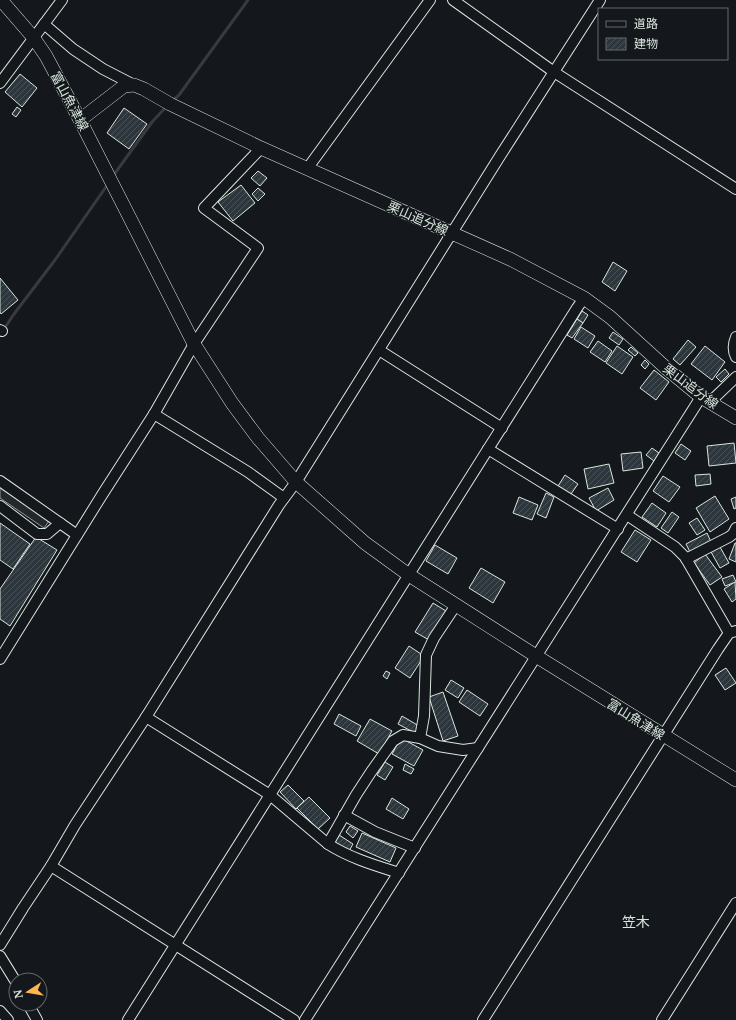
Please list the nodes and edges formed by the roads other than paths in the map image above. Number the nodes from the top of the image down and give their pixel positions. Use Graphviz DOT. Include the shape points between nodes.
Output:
graph roads {
  1 [pos="1,0"];
  2 [pos="62,0"];
  3 [pos="430,0"];
  4 [pos="454,0"];
  5 [pos="600,0"];
  6 [pos="44,24"];
  7 [pos="33,37"];
  8 [pos="554,72"];
  9 [pos="0,83"];
  10 [pos="134,85"];
  11 [pos="80,120"];
  12 [pos="261,148"];
  13 [pos="308,169"];
  14 [pos="736,189"];
  15 [pos="452,233"];
  16 [pos="584,298"];
  17 [pos="736,337"];
  18 [pos="194,344"];
  19 [pos="379,350"];
  20 [pos="736,357"];
  21 [pos="736,377"];
  22 [pos="706,400"];
  23 [pos="154,414"];
  24 [pos="735,414"];
  25 [pos="502,428"];
  26 [pos="488,449"];
  27 [pos="0,481"];
  28 [pos="296,482"];
  29 [pos="284,498"];
  30 [pos="0,506"];
  31 [pos="627,515"];
  32 [pos="60,523"];
  33 [pos="736,528"];
  34 [pos="618,530"];
  35 [pos="77,535"];
  36 [pos="686,559"];
  37 [pos="409,575"];
  38 [pos="456,605"];
  39 [pos="732,632"];
  40 [pos="536,656"];
  41 [pos="0,659"];
  42 [pos="146,717"];
  43 [pos="662,735"];
  44 [pos="420,738"];
  45 [pos="478,748"];
  46 [pos="736,780"];
  47 [pos="270,795"];
  48 [pos="344,815"];
  49 [pos="328,844"];
  50 [pos="415,848"];
  51 [pos="51,866"];
  52 [pos="399,873"];
  53 [pos="736,903"];
  54 [pos="0,945"];
  55 [pos="176,945"];
  56 [pos="0,956"];
  57 [pos="10,972"];
  58 [pos="0,1011"];
  59 [pos="8,1020"];
  60 [pos="128,1020"];
  61 [pos="294,1020"];
  62 [pos="305,1020"];
  63 [pos="483,1020"];
  64 [pos="662,1020"];
  1 -- 7 [label="main road, 富山魚津線"];
  2 -- 6 [label="street"];
  3 -- 13 [label="street"];
  4 -- 8 [label="street"];
  5 -- 8 [label="street"];
  6 -- 7 [label="street"];
  6 -- 10 [label="street" via="73,49"];
  7 -- 9 [label="street"];
  7 -- 11 [label="main road, 富山魚津線"];
  8 -- 14 [label="street"];
  8 -- 15 [label="street"];
  10 -- 11 [label="main road" via="124,86"];
  10 -- 12 [label="main road, 栗山追分線"];
  11 -- 18 [label="main road, 富山魚津線"];
  12 -- 13 [label="main road, 栗山追分線"];
  12 -- 18 [label="street" via="204,208 258,248"];
  13 -- 15 [label="main road, 栗山追分線"];
  15 -- 16 [label="main road, 栗山追分線" via="510,259"];
  15 -- 19 [label="street"];
  16 -- 22 [label="main road, 栗山追分線" via="610,317"];
  16 -- 25 [label="street"];
  17 -- 20 [label="street"];
  18 -- 23 [label="street"];
  18 -- 28 [label="main road, 富山魚津線" via="232,403"];
  19 -- 25 [label="street"];
  19 -- 28 [label="street"];
  21 -- 22 [label="street"];
  22 -- 24 [label="main road, 栗山追分線"];
  22 -- 31 [label="street"];
  23 -- 29 [label="street" via="248,472"];
  23 -- 35 [label="street"];
  25 -- 26 [label="street"];
  26 -- 34 [label="street"];
  26 -- 37 [label="street"];
  27 -- 32 [label="street"];
  28 -- 29 [label="street"];
  28 -- 37 [label="main road, 富山魚津線" via="337,520"];
  29 -- 42 [label="street"];
  30 -- 32 [label="street" via="37,534 47,534"];
  31 -- 34 [label="street"];
  31 -- 36 [label="street" via="675,547"];
  32 -- 35 [label="street"];
  33 -- 36 [label="street" via="729,537"];
  34 -- 40 [label="street"];
  35 -- 41 [label="street"];
  36 -- 39 [label="street"];
  37 -- 38 [label="main road, 富山魚津線"];
  37 -- 47 [label="street"];
  38 -- 40 [label="main road, 富山魚津線"];
  38 -- 44 [label="street" via="426,655 424,716"];
  39 -- 43 [label="street"];
  40 -- 43 [label="main road, 富山魚津線"];
  40 -- 45 [label="street"];
  42 -- 47 [label="street"];
  42 -- 51 [label="street"];
  43 -- 46 [label="main road, 富山魚津線"];
  43 -- 63 [label="street"];
  44 -- 45 [label="street" via="438,746 463,750"];
  44 -- 48 [label="street" via="402,735 393,741"];
  45 -- 50 [label="street"];
  47 -- 49 [label="street"];
  47 -- 55 [label="street"];
  48 -- 49 [label="street"];
  48 -- 50 [label="street" via="375,832"];
  49 -- 52 [label="street" via="364,862"];
  50 -- 52 [label="street"];
  51 -- 54 [label="street"];
  51 -- 55 [label="street"];
  52 -- 62 [label="street"];
  53 -- 64 [label="street"];
  55 -- 60 [label="street"];
  55 -- 61 [label="street"];
  56 -- 57 [label="street"];
  58 -- 59 [label="street"];
}
